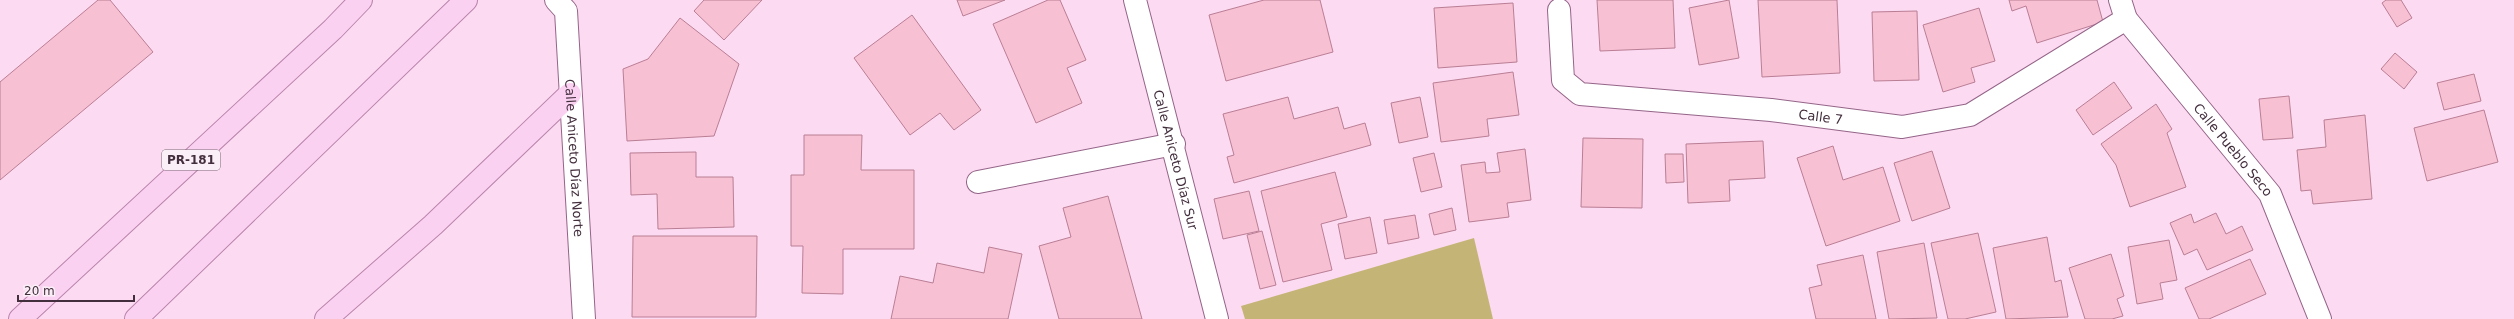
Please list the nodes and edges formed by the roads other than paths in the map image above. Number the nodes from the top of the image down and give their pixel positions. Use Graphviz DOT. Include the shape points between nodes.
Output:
graph roads {
  1 [pos="360,0"];
  2 [pos="466,0"];
  3 [pos="1135,0"];
  4 [pos="566,4"];
  5 [pos="1559,10"];
  6 [pos="2123,10"];
  7 [pos="570,94"];
  8 [pos="1174,144"];
  9 [pos="978,182"];
  10 [pos="2315,318"];
  11 [pos="20,319"];
  12 [pos="136,319"];
  13 [pos="326,319"];
  14 [pos="584,319"];
  15 [pos="1217,319"];
  1 -- 11 [label="main road, PR-181" via="333,29"];
  2 -- 12 [label="main road"];
  3 -- 8 [label="street, Calle Aniceto Díaz Sur"];
  4 -- 7 [label="street, Calle Aniceto Díaz Norte"];
  5 -- 6 [label="street, Calle 7" via="1563,80 1580,94 1771,110 1902,128 1970,115"];
  6 -- 10 [label="street, Calle Pueblo Seco" via="2270,194"];
  7 -- 13 [label="main road" via="433,225"];
  7 -- 14 [label="street, Calle Aniceto Díaz Norte"];
  8 -- 9 [label="street"];
  8 -- 15 [label="street, Calle Aniceto Díaz Sur"];
}
